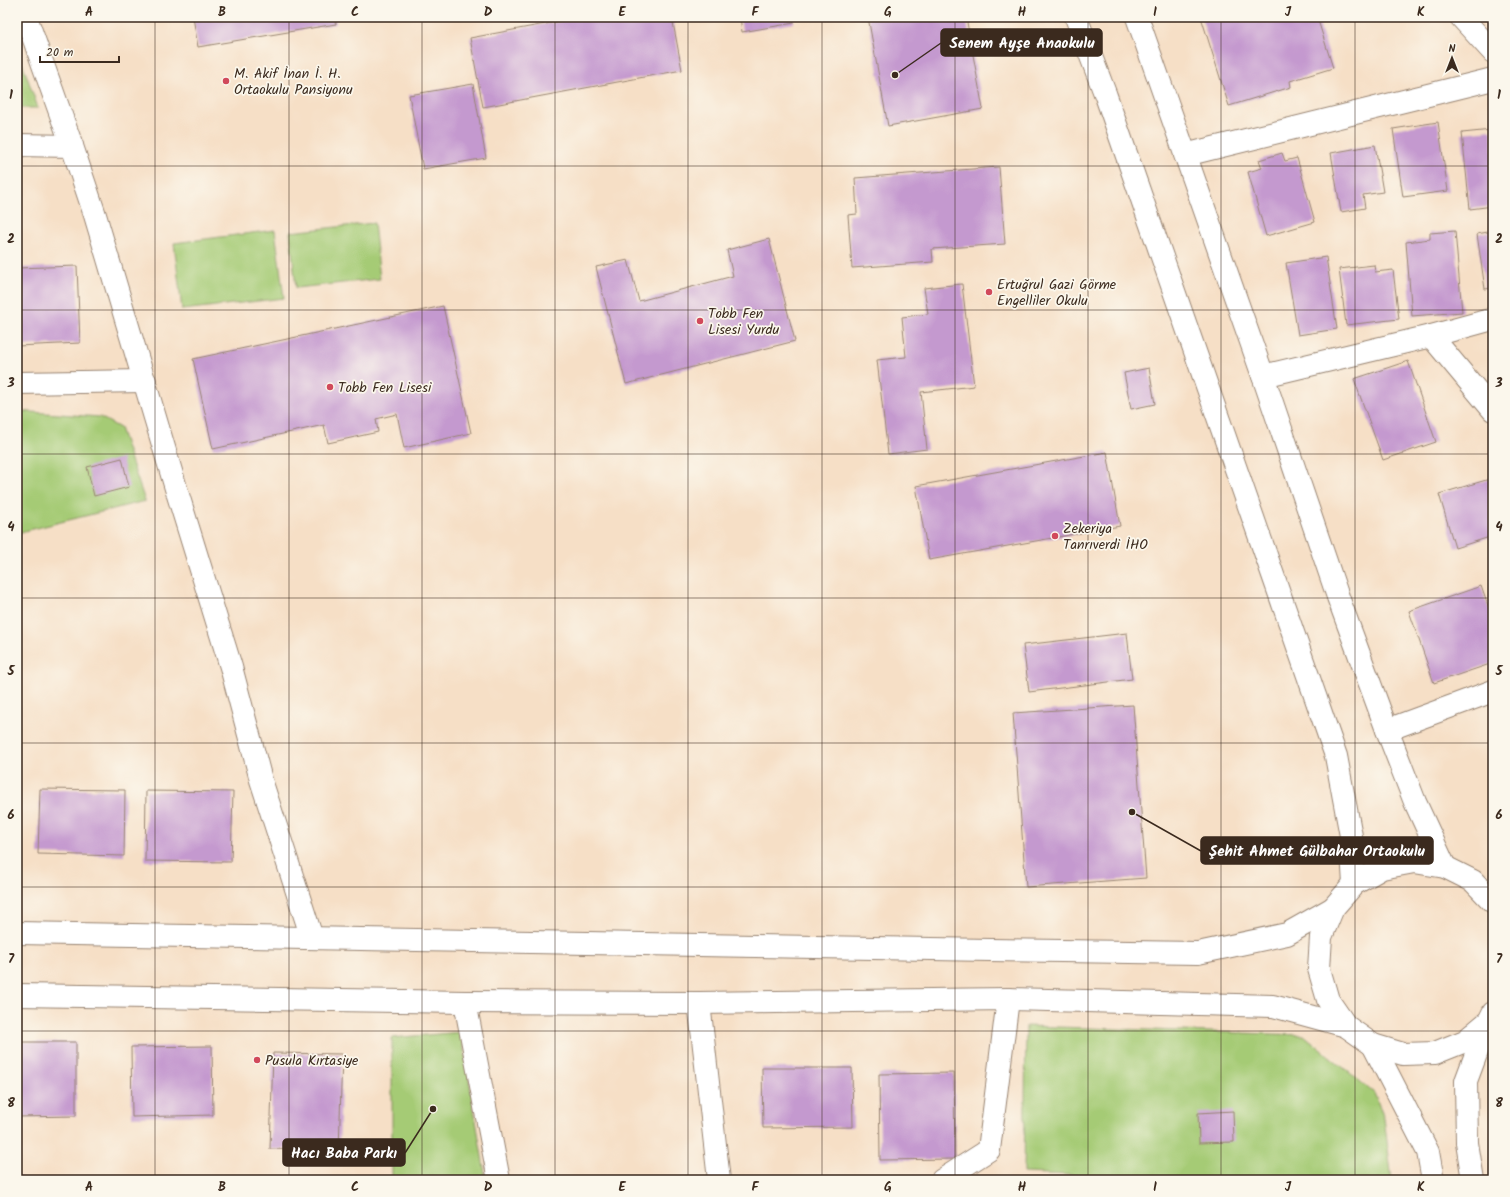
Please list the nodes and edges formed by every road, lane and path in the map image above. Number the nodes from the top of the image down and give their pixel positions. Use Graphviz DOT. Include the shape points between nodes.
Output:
graph roads {
  1 [pos="1076,17"];
  2 [pos="1136,17"];
  3 [pos="1461,17"];
  4 [pos="25,27"];
  5 [pos="1493,52"];
  6 [pos="1493,79"];
  7 [pos="17,145"];
  8 [pos="72,146"];
  9 [pos="1185,155"];
  10 [pos="1493,319"];
  11 [pos="1431,336"];
  12 [pos="1263,376"];
  13 [pos="145,381"];
  14 [pos="17,383"];
  15 [pos="1493,410"];
  16 [pos="1493,691"];
  17 [pos="1387,730"];
  18 [pos="1445,867"];
  19 [pos="1354,884"];
  20 [pos="1483,884"];
  21 [pos="1493,902"];
  22 [pos="1333,908"];
  23 [pos="17,933"];
  24 [pos="312,938"];
  25 [pos="17,995"];
  26 [pos="1008,999"];
  27 [pos="465,1002"];
  28 [pos="699,1003"];
  29 [pos="1491,1017"];
  30 [pos="1346,1026"];
  31 [pos="1372,1045"];
  32 [pos="499,1180"];
  33 [pos="719,1180"];
  34 [pos="942,1180"];
  35 [pos="1433,1180"];
  36 [pos="1473,1180"];
  1 -- 19 [label="main road" via="1106,96 1336,756 1351,836"];
  2 -- 9 [label="main road"];
  3 -- 5 [label="main road"];
  4 -- 8 [label="main road"];
  6 -- 9 [label="main road"];
  7 -- 8 [label="main road"];
  8 -- 13 [label="main road"];
  9 -- 12 [label="main road"];
  10 -- 11 [label="main road"];
  11 -- 12 [label="main road"];
  11 -- 15 [label="main road"];
  12 -- 17 [label="main road" via="1338,597"];
  13 -- 14 [label="main road"];
  13 -- 24 [label="main road" via="231,667 261,780"];
  16 -- 17 [label="main road"];
  17 -- 18 [label="main road" via="1415,802"];
  18 -- 19 [label="main road" via="1414,862 1382,868"];
  18 -- 20 [label="main road"];
  19 -- 22 [label="main road"];
  20 -- 21 [label="main road"];
  22 -- 24 [label="main road" via="1287,934 1198,953"];
  22 -- 30 [label="main road" via="1321,937 1319,969 1328,1000"];
  23 -- 24 [label="main road"];
  25 -- 27 [label="main road"];
  26 -- 28 [label="main road"];
  26 -- 30 [label="main road" via="1273,1006"];
  26 -- 34 [label="main road" via="989,1150"];
  27 -- 28 [label="main road"];
  27 -- 32 [label="main road"];
  28 -- 33 [label="main road"];
  29 -- 31 [label="main road" via="1465,1041 1435,1053 1403,1054"];
  29 -- 36 [label="main road" via="1466,1081 1467,1143"];
  30 -- 31 [label="main road"];
  31 -- 35 [label="main road" via="1428,1152"];
}
